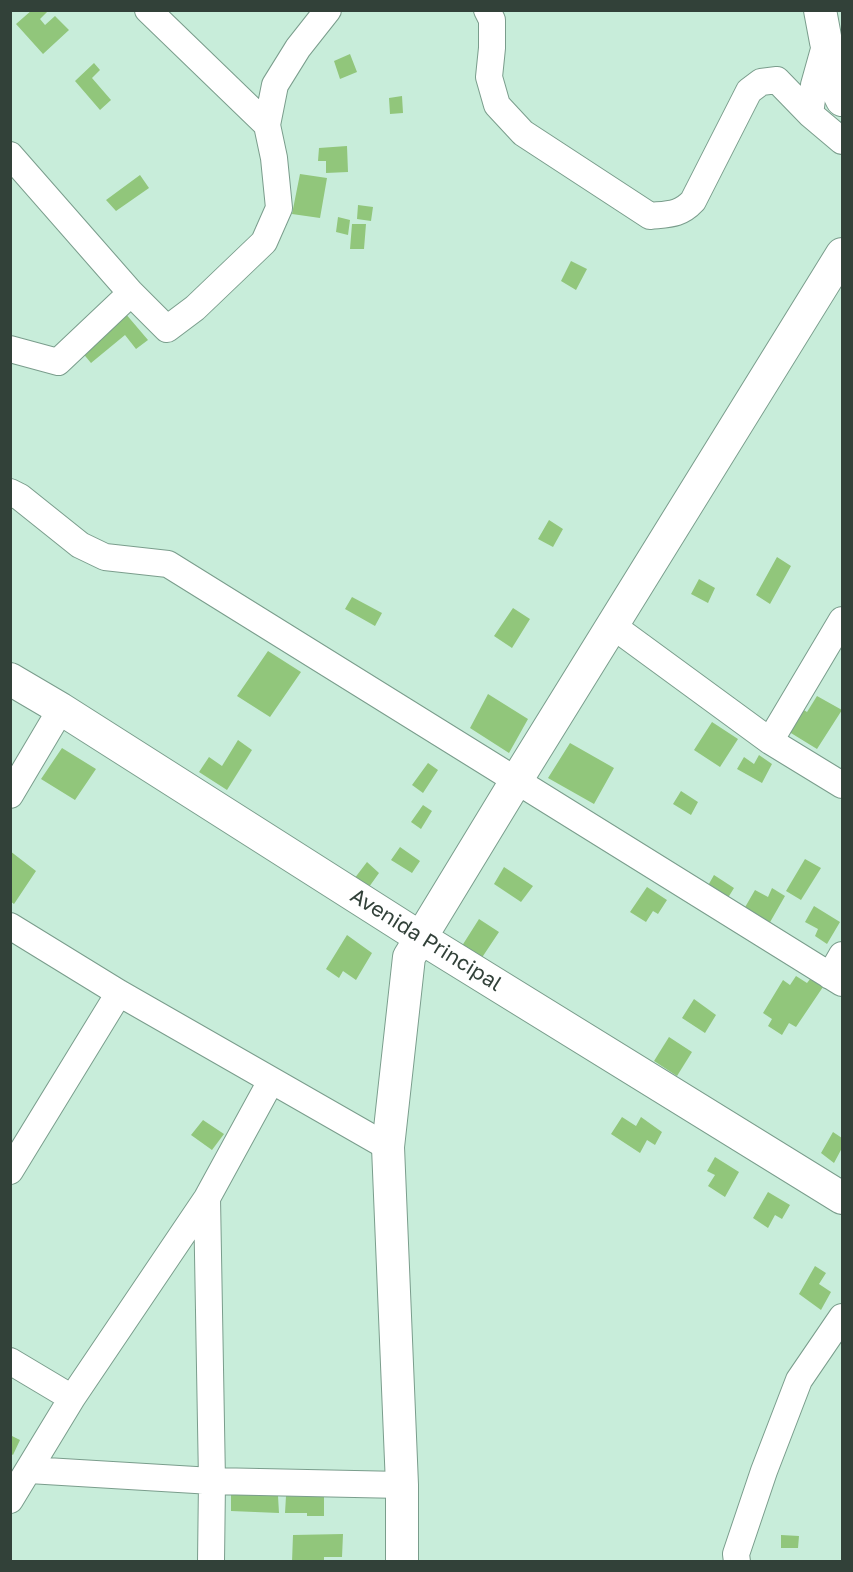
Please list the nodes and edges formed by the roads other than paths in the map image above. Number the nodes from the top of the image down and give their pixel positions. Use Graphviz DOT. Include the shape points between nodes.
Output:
graph roads {
  1 [pos="328,10"];
  2 [pos="487,10"];
  3 [pos="820,10"];
  4 [pos="837,10"];
  5 [pos="151,11"];
  6 [pos="834,32"];
  7 [pos="843,100"];
  8 [pos="810,114"];
  9 [pos="267,125"];
  10 [pos="843,141"];
  11 [pos="10,155"];
  12 [pos="843,254"];
  13 [pos="131,293"];
  14 [pos="10,349"];
  15 [pos="10,492"];
  16 [pos="843,620"];
  17 [pos="613,626"];
  18 [pos="10,679"];
  19 [pos="61,709"];
  20 [pos="770,741"];
  21 [pos="516,781"];
  22 [pos="843,785"];
  23 [pos="10,795"];
  24 [pos="10,926"];
  25 [pos="421,938"];
  26 [pos="838,972"];
  27 [pos="119,993"];
  28 [pos="271,1081"];
  29 [pos="388,1147"];
  30 [pos="10,1171"];
  31 [pos="207,1198"];
  32 [pos="843,1198"];
  33 [pos="843,1317"];
  34 [pos="10,1360"];
  35 [pos="72,1398"];
  36 [pos="29,1470"];
  37 [pos="212,1481"];
  38 [pos="402,1485"];
  39 [pos="10,1500"];
  40 [pos="211,1562"];
  41 [pos="402,1562"];
  42 [pos="737,1562"];
  1 -- 9 [label="street" via="275,85"];
  2 -- 8 [label="street" via="492,20 489,77 497,105 523,134 650,216 684,210 693,201 749,91 761,82 777,80"];
  3 -- 6 [label="street"];
  4 -- 6 [label="street"];
  5 -- 9 [label="street"];
  6 -- 7 [label="street" via="839,94"];
  6 -- 8 [label="street" via="814,85"];
  8 -- 10 [label="street"];
  9 -- 13 [label="street" via="279,208 264,242 195,308 167,329"];
  11 -- 13 [label="street"];
  12 -- 17 [label="street"];
  13 -- 14 [label="street" via="58,362"];
  15 -- 21 [label="street" via="80,545 105,557 168,564"];
  16 -- 20 [label="street"];
  17 -- 20 [label="street"];
  17 -- 21 [label="street"];
  18 -- 19 [label="street, Avenida Principal"];
  19 -- 23 [label="street"];
  19 -- 25 [label="street, Avenida Principal"];
  20 -- 22 [label="street"];
  21 -- 25 [label="street"];
  21 -- 26 [label="street"];
  24 -- 27 [label="street"];
  25 -- 29 [label="street" via="409,957"];
  25 -- 32 [label="street, Avenida Principal"];
  27 -- 28 [label="street"];
  27 -- 30 [label="street"];
  28 -- 29 [label="street"];
  28 -- 31 [label="street"];
  29 -- 38 [label="street"];
  31 -- 35 [label="street"];
  31 -- 37 [label="street"];
  33 -- 42 [label="street" via="799,1380 764,1471 736,1554"];
  34 -- 35 [label="street"];
  35 -- 36 [label="street"];
  36 -- 37 [label="street"];
  36 -- 39 [label="street"];
  37 -- 38 [label="street"];
  37 -- 40 [label="street"];
  38 -- 41 [label="street"];
}
